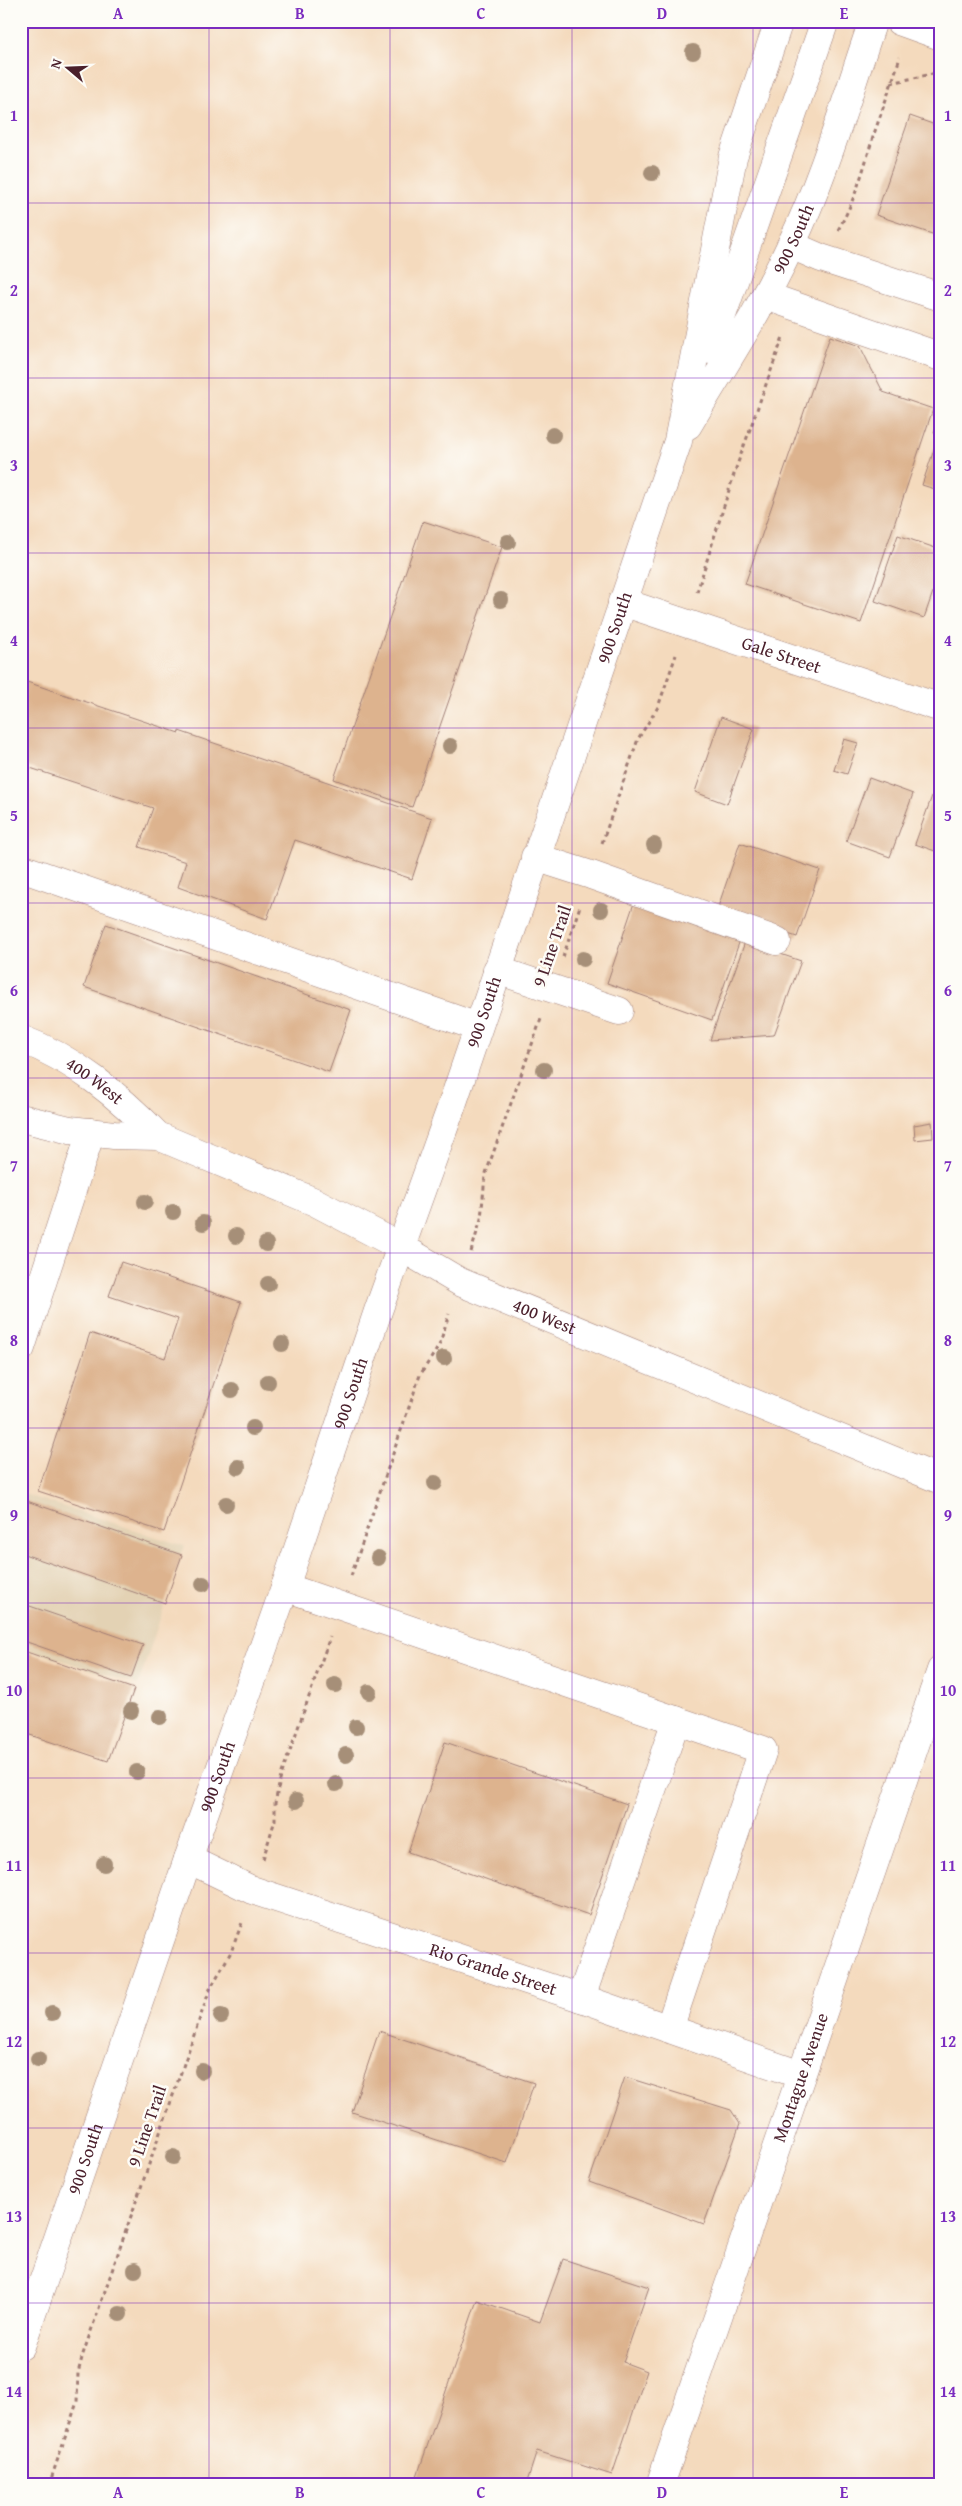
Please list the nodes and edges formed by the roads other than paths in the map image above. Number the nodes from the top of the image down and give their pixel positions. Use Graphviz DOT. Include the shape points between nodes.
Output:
graph roads {
  1 [pos="780,21"];
  2 [pos="825,21"];
  3 [pos="873,21"];
  4 [pos="898,21"];
  5 [pos="941,36"];
  6 [pos="791,245"];
  7 [pos="766,296"];
  8 [pos="941,297"];
  9 [pos="941,357"];
  10 [pos="678,441"];
  11 [pos="622,602"];
  12 [pos="941,708"];
  13 [pos="535,857"];
  14 [pos="21,868"];
  15 [pos="778,941"];
  16 [pos="497,970"];
  17 [pos="619,1011"];
  18 [pos="478,1027"];
  19 [pos="21,1040"];
  20 [pos="21,1118"];
  21 [pos="91,1132"];
  22 [pos="158,1136"];
  23 [pos="401,1246"];
  24 [pos="21,1348"];
  25 [pos="941,1480"];
  26 [pos="285,1587"];
  27 [pos="941,1670"];
  28 [pos="676,1720"];
  29 [pos="188,1859"];
  30 [pos="582,1998"];
  31 [pos="669,2029"];
  32 [pos="801,2075"];
  33 [pos="21,2346"];
  34 [pos="660,2485"];
  1 -- 10 [label="street, 900 South" via="733,157"];
  2 -- 10 [label="street"];
  3 -- 6 [label="street, 900 South" via="816,184"];
  4 -- 5 [label="street"];
  6 -- 7 [label="street, 900 South"];
  6 -- 8 [label="street"];
  7 -- 9 [label="street"];
  7 -- 10 [label="street, 900 South"];
  10 -- 11 [label="street, 900 South"];
  11 -- 12 [label="street, Gale Street"];
  11 -- 13 [label="street, 900 South"];
  13 -- 15 [label="street"];
  13 -- 16 [label="street, 900 South"];
  14 -- 18 [label="street"];
  16 -- 17 [label="street"];
  16 -- 18 [label="street, 900 South"];
  18 -- 23 [label="street, 900 South"];
  19 -- 22 [label="street, 400 West" via="65,1060 99,1082"];
  20 -- 21 [label="street, 400 West"];
  21 -- 22 [label="street, 400 West"];
  21 -- 24 [label="street"];
  22 -- 23 [label="street, 400 West" via="315,1202"];
  23 -- 25 [label="street, 400 West" via="460,1282"];
  23 -- 26 [label="street, 900 South"];
  26 -- 28 [label="street"];
  26 -- 29 [label="street, 900 South"];
  27 -- 32 [label="street, Montague Avenue"];
  28 -- 30 [label="street"];
  28 -- 31 [label="street" via="763,1750"];
  29 -- 30 [label="street, Rio Grande Street" via="252,1890"];
  29 -- 33 [label="street, 900 South"];
  30 -- 31 [label="street, Rio Grande Street"];
  31 -- 32 [label="street, Rio Grande Street"];
  32 -- 34 [label="street, Montague Avenue"];
}
